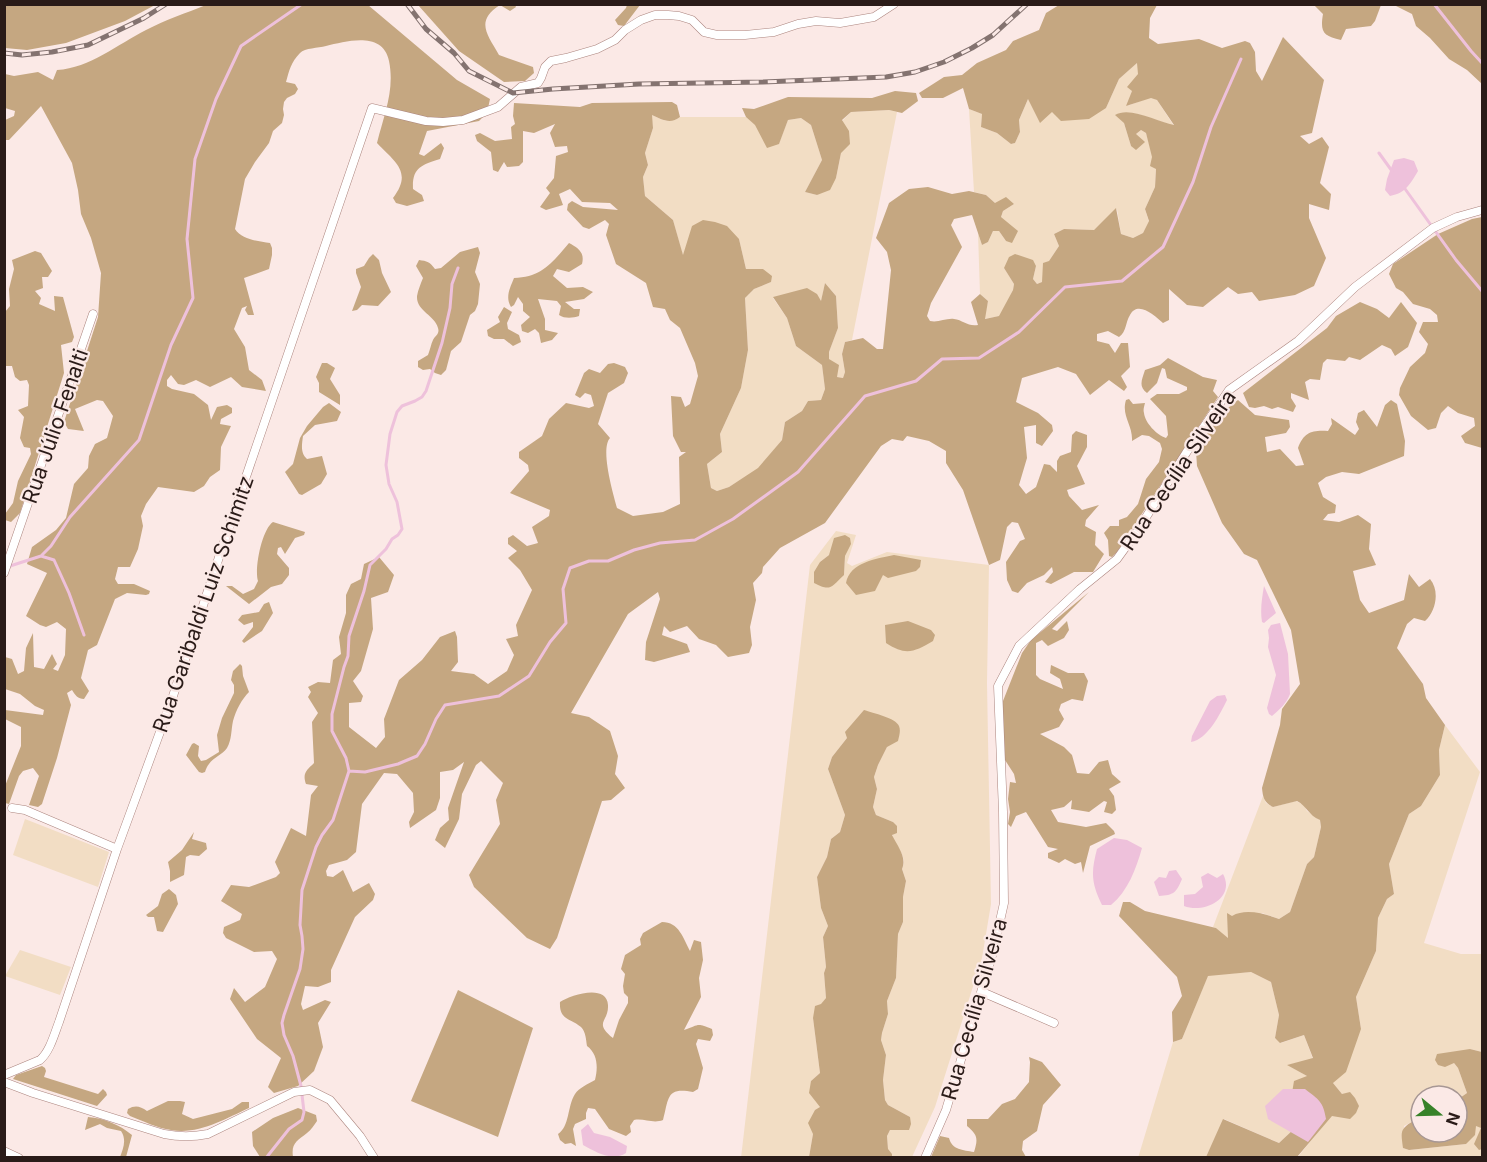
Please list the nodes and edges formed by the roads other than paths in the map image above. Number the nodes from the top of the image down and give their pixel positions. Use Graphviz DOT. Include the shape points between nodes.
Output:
graph roads {
  1 [pos="894,4"];
  2 [pos="1482,210"];
  3 [pos="93,314"];
  4 [pos="4,573"];
  5 [pos="12,808"];
  6 [pos="117,849"];
  7 [pos="982,992"];
  8 [pos="1054,1023"];
  9 [pos="4,1075"];
  10 [pos="4,1082"];
  11 [pos="4,1151"];
  12 [pos="20,1158"];
  13 [pos="374,1158"];
  14 [pos="925,1158"];
  1 -- 6 [label="street, Rua Garibaldi Luiz Schimitz" via="874,17 840,23 816,21 745,35 704,32 692,20 655,15 597,49 551,61 538,83 521,87 498,106 463,120 426,121 372,108 171,702"];
  2 -- 7 [label="street, Rua Cecília Silveira" via="1433,228 1355,287 1298,341 1229,390 1117,559 1018,646 998,686 1004,903"];
  3 -- 4 [label="street, Rua Júlio Fenalti"];
  5 -- 6 [label="street"];
  6 -- 9 [label="street, Rua Garibaldi Luiz Schimitz" via="50,1046 40,1060"];
  7 -- 8 [label="street"];
  7 -- 14 [label="street, Rua Cecília Silveira" via="946,1110"];
  10 -- 13 [label="street" via="164,1134 193,1137 208,1134 294,1092 310,1090 330,1100"];
  11 -- 12 [label="street"];
}
